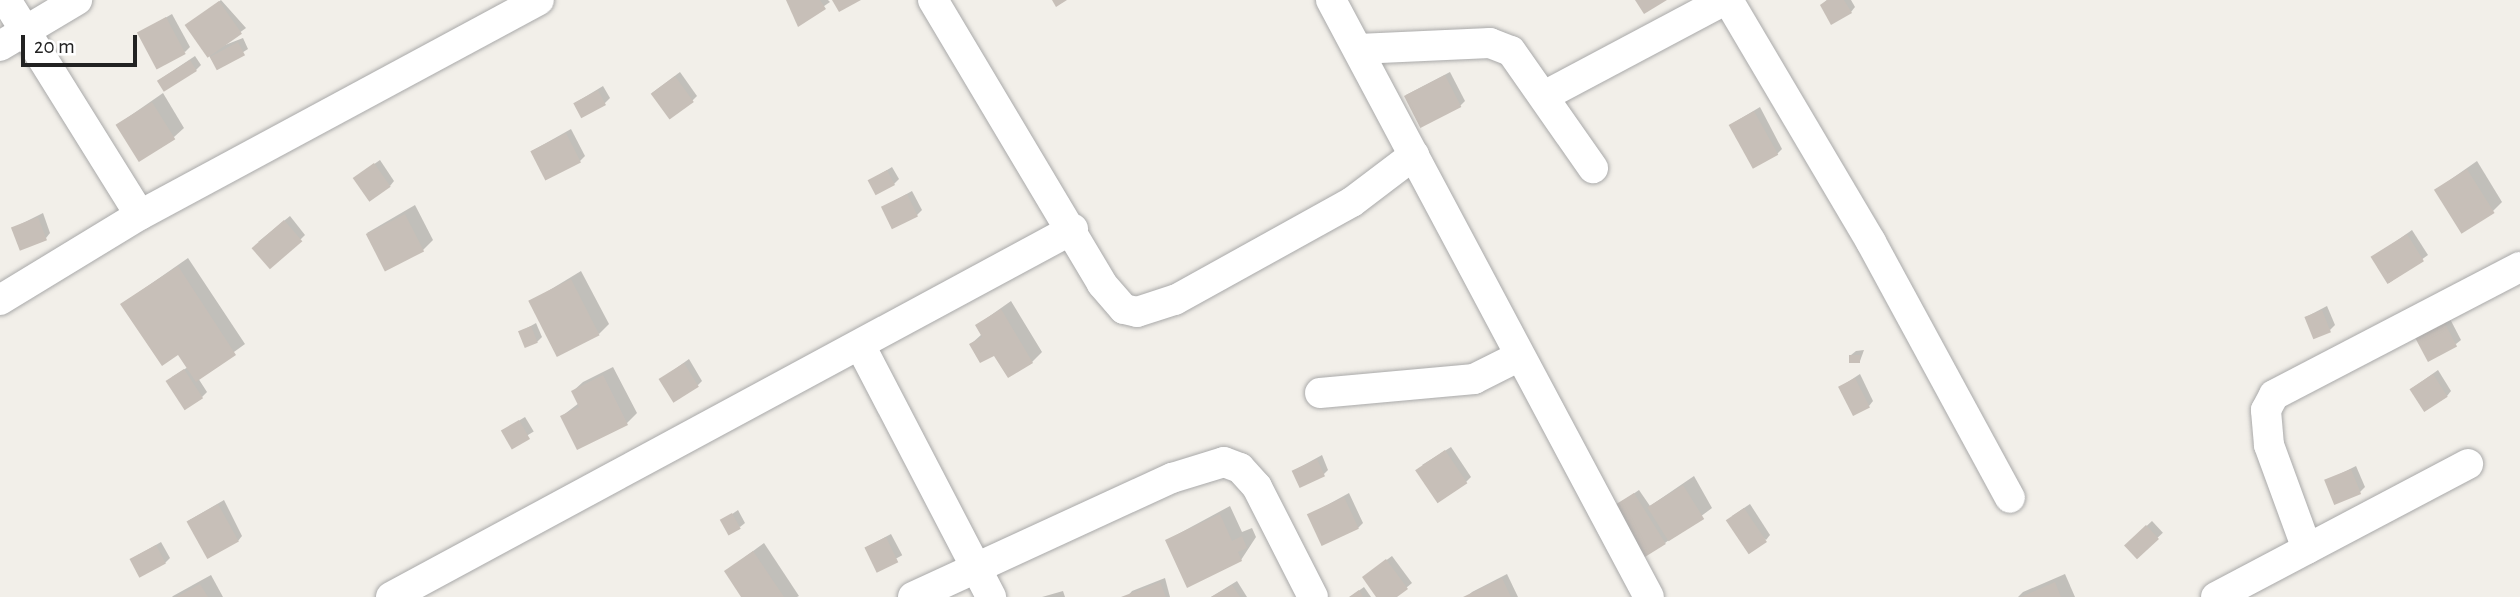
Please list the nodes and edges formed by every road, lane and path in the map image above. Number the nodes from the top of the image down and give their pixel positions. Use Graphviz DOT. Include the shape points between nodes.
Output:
graph roads {
  1 [pos="6,0"];
  2 [pos="77,0"];
  3 [pos="539,0"];
  4 [pos="933,0"];
  5 [pos="1331,0"];
  6 [pos="1726,0"];
  7 [pos="12,39"];
  8 [pos="1358,49"];
  9 [pos="1546,95"];
  10 [pos="1414,155"];
  11 [pos="1593,168"];
  12 [pos="140,215"];
  13 [pos="1073,229"];
  14 [pos="2520,267"];
  15 [pos="0,300"];
  16 [pos="860,345"];
  17 [pos="1520,356"];
  18 [pos="1320,393"];
  19 [pos="2468,464"];
  20 [pos="2010,498"];
  21 [pos="2307,549"];
  22 [pos="976,564"];
  23 [pos="1638,593"];
  24 [pos="1303,594"];
  25 [pos="391,597"];
  26 [pos="913,597"];
  27 [pos="991,597"];
  28 [pos="2216,597"];
  1 -- 7 [label="street"];
  2 -- 7 [label="street"];
  3 -- 12 [label="street"];
  4 -- 13 [label="street"];
  5 -- 8 [label="street"];
  6 -- 9 [label="street"];
  6 -- 20 [label="street" via="1871,242"];
  7 -- 12 [label="street"];
  8 -- 9 [label="street" via="1490,43 1511,51"];
  8 -- 10 [label="street"];
  9 -- 11 [label="street"];
  10 -- 13 [label="street" via="1340,209 1175,300 1137,313 1124,309 1102,284"];
  10 -- 17 [label="street"];
  12 -- 15 [label="street"];
  13 -- 16 [label="street"];
  14 -- 21 [label="street" via="2274,395 2266,410 2269,445"];
  16 -- 22 [label="street"];
  16 -- 25 [label="street"];
  17 -- 18 [label="street" via="1474,380"];
  17 -- 23 [label="street"];
  19 -- 21 [label="street"];
  21 -- 28 [label="street"];
  22 -- 24 [label="street" via="1206,464 1224,462 1240,467 1258,487"];
  22 -- 26 [label="street"];
  22 -- 27 [label="street"];
}
